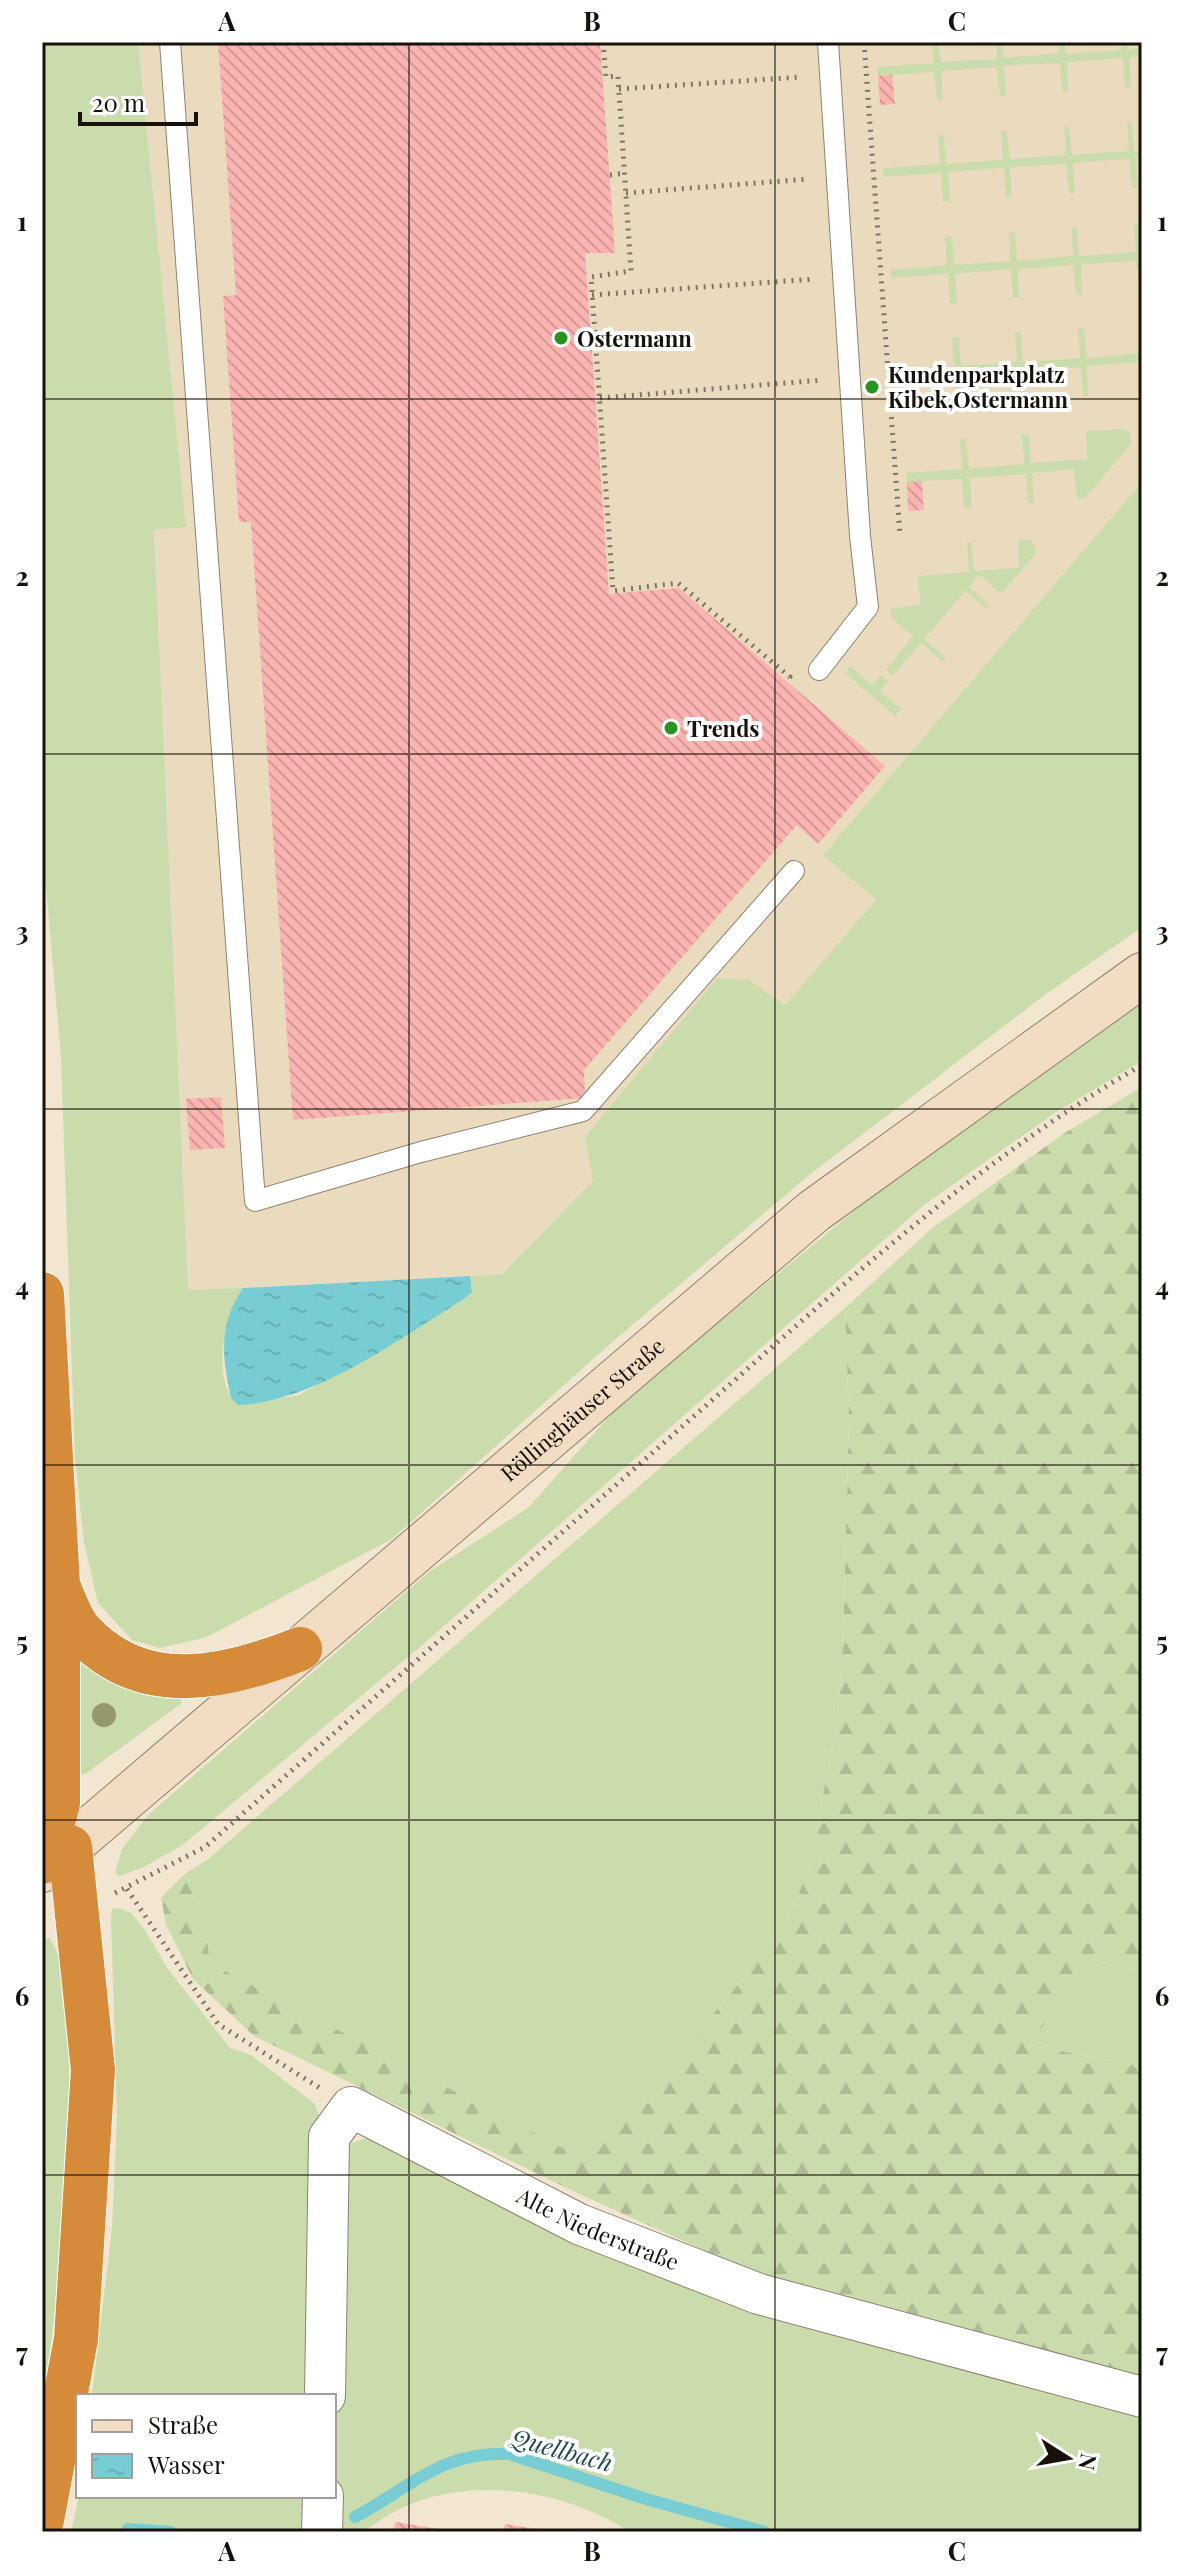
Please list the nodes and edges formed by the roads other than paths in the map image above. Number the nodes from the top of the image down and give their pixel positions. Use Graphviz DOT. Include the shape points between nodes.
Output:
graph roads {
  1 [pos="170,42"];
  2 [pos="828,42"];
  3 [pos="819,670"];
  4 [pos="794,871"];
  5 [pos="1142,975"];
  6 [pos="42,1294"];
  7 [pos="58,1585"];
  8 [pos="300,1649"];
  9 [pos="51,1860"];
  10 [pos="325,2394"];
  11 [pos="1142,2397"];
  12 [pos="323,2498"];
  13 [pos="42,2520"];
  14 [pos="322,2532"];
  1 -- 4 [label="lane" via="255,1201 583,1111"];
  2 -- 3 [label="lane" via="868,607"];
  5 -- 8 [label="main road, Röllinghäuser Straße" via="814,1211"];
  6 -- 7 [label="highway"];
  7 -- 8 [label="highway" via="79,1628 112,1657 156,1673 203,1678 245,1671"];
  7 -- 9 [label="highway" via="58,1803"];
  8 -- 9 [label="main road, Röllinghäuser Straße"];
  9 -- 13 [label="highway" via="77,1907 93,2070 76,2339"];
  10 -- 11 [label="street, Alte Niederstraße" via="329,2137 351,2107 579,2224 759,2294"];
  12 -- 14 [label="street"];
}
